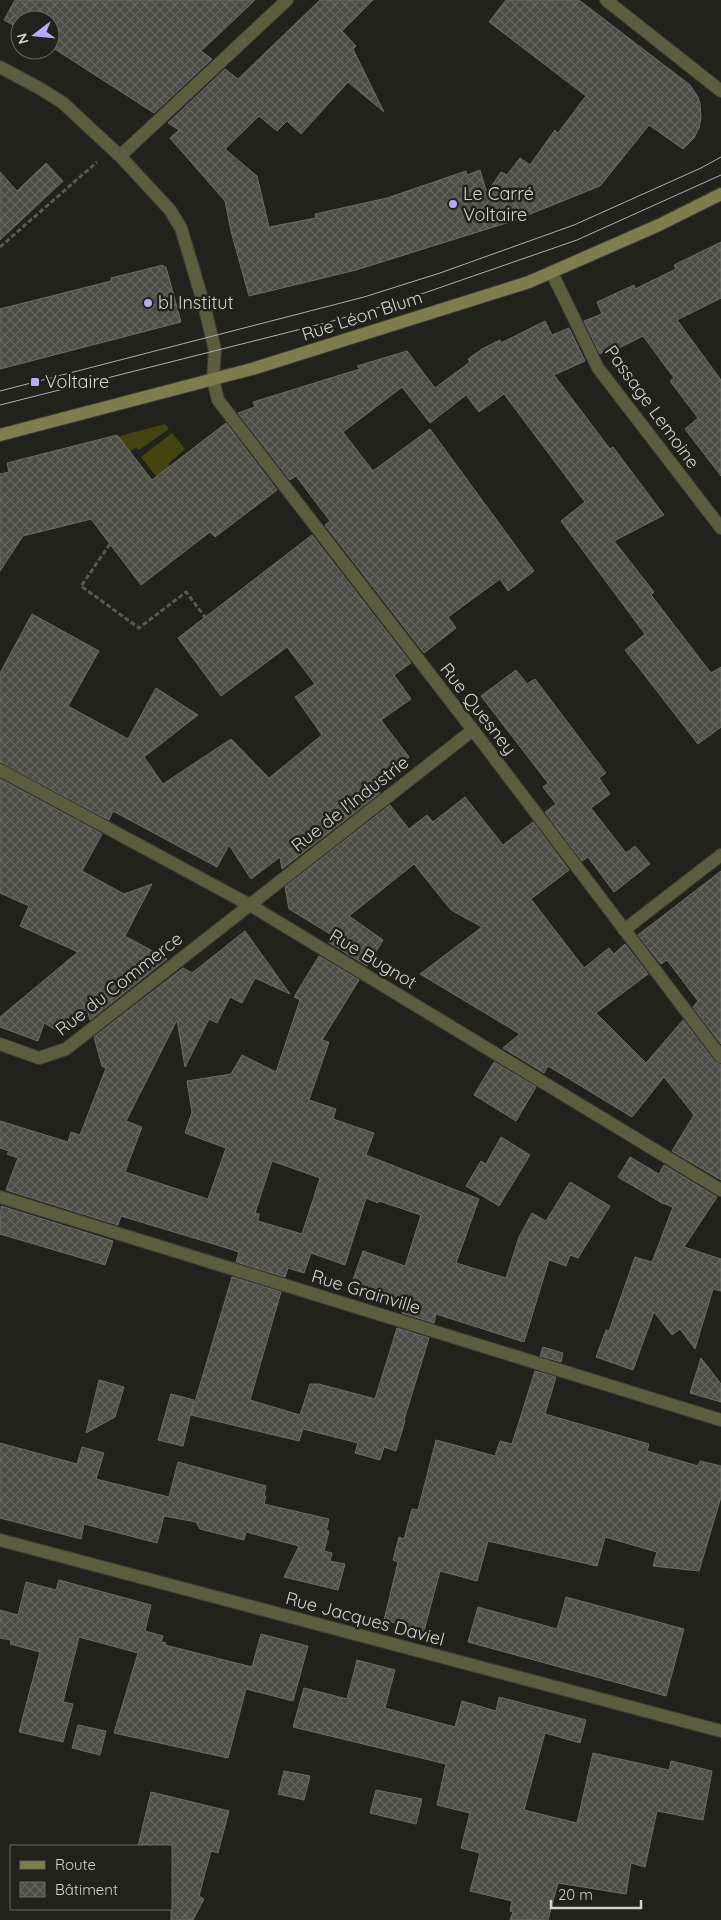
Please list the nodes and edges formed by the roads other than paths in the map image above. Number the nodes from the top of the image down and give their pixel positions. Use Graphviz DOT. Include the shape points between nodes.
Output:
graph roads {
  1 [pos="287,0"];
  2 [pos="606,0"];
  3 [pos="0,67"];
  4 [pos="721,91"];
  5 [pos="116,153"];
  6 [pos="721,194"];
  7 [pos="552,273"];
  8 [pos="213,380"];
  9 [pos="0,435"];
  10 [pos="721,528"];
  11 [pos="473,730"];
  12 [pos="0,770"];
  13 [pos="721,855"];
  14 [pos="250,905"];
  15 [pos="624,930"];
  16 [pos="0,1044"];
  17 [pos="721,1057"];
  18 [pos="721,1190"];
  19 [pos="0,1197"];
  20 [pos="721,1420"];
  21 [pos="0,1540"];
  22 [pos="721,1731"];
  1 -- 5 [label="street"];
  2 -- 4 [label="street"];
  3 -- 5 [label="street" via="63,103"];
  5 -- 8 [label="street" via="170,210 181,228 214,343"];
  6 -- 7 [label="street, Rue Léon Blum"];
  7 -- 8 [label="street, Rue Léon Blum"];
  7 -- 10 [label="street, Passage Lemoine" via="598,368"];
  8 -- 9 [label="street, Rue Léon Blum"];
  8 -- 11 [label="street, Rue Quesney" via="223,408"];
  11 -- 14 [label="street, Rue de l'Industrie"];
  11 -- 15 [label="street, Rue Quesney"];
  12 -- 14 [label="street, Rue Bugnot"];
  13 -- 15 [label="street"];
  14 -- 16 [label="street, Rue du Commerce" via="66,1049 39,1058"];
  14 -- 18 [label="street, Rue Bugnot"];
  15 -- 17 [label="street, Rue Quesney"];
  19 -- 20 [label="street, Rue Grainville"];
  21 -- 22 [label="street, Rue Jacques Daviel"];
}
